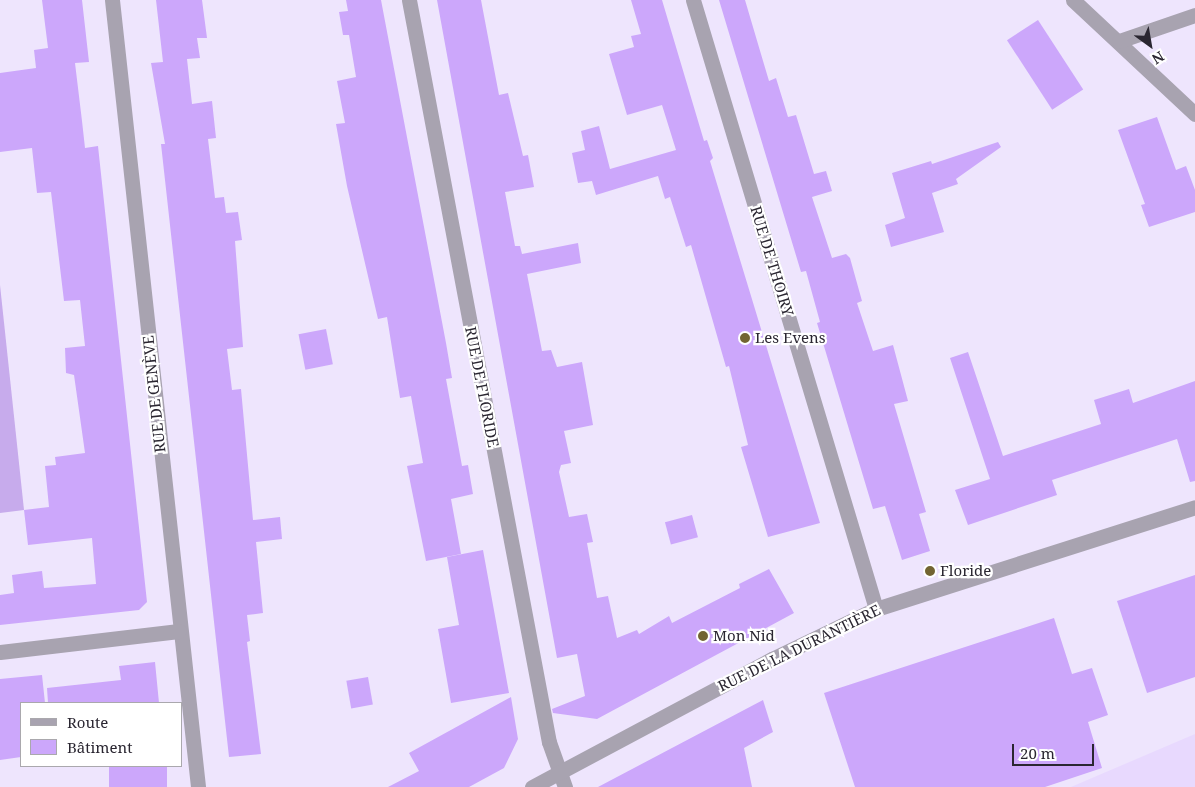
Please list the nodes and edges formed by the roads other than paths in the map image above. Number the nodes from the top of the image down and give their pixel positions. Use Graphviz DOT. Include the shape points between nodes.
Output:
graph roads {
  1 [pos="112,0"];
  2 [pos="409,0"];
  3 [pos="693,0"];
  4 [pos="1073,0"];
  5 [pos="1195,15"];
  6 [pos="1119,41"];
  7 [pos="1195,114"];
  8 [pos="1195,507"];
  9 [pos="876,609"];
  10 [pos="179,630"];
  11 [pos="0,652"];
  12 [pos="558,773"];
  13 [pos="198,787"];
  14 [pos="532,787"];
  15 [pos="565,787"];
  1 -- 10 [label="street, RUE DE GENÈVE"];
  2 -- 12 [label="street, RUE DE FLORIDE" via="548,742"];
  3 -- 9 [label="street, RUE DE THOIRY"];
  4 -- 6 [label="street"];
  5 -- 6 [label="street"];
  6 -- 7 [label="street"];
  8 -- 9 [label="street, RUE DE LA DURANTIÈRE"];
  9 -- 12 [label="street, RUE DE LA DURANTIÈRE" via="772,659"];
  10 -- 11 [label="street"];
  10 -- 13 [label="street, RUE DE GENÈVE"];
  12 -- 14 [label="street, RUE DE LA DURANTIÈRE"];
  12 -- 15 [label="street, RUE DE FLORIDE"];
}
